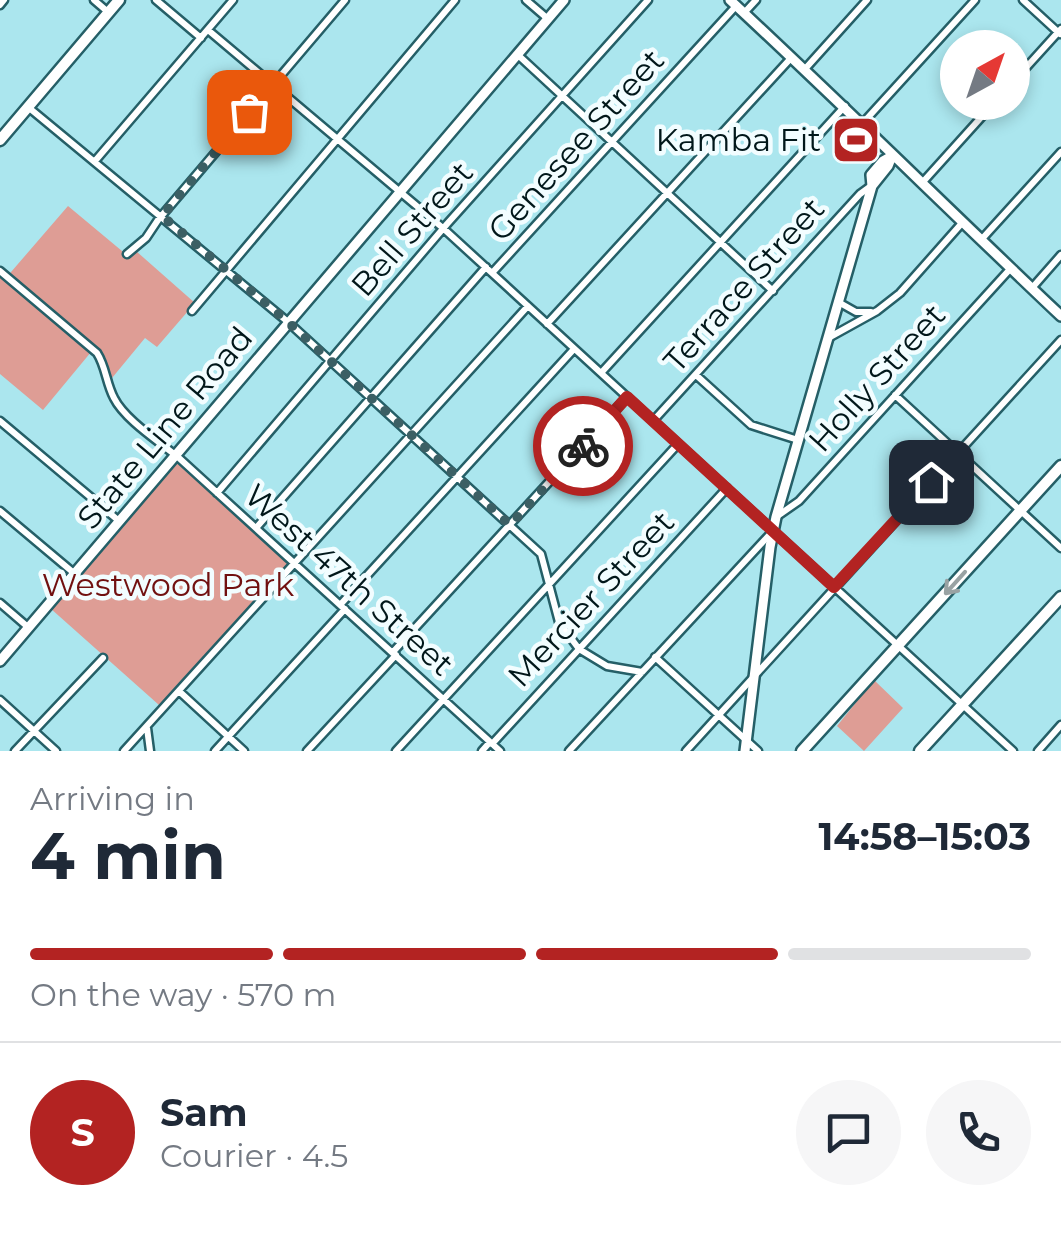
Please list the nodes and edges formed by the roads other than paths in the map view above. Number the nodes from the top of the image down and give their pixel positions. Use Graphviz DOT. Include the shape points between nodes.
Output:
graph roads {
  1 [pos="94,0"];
  2 [pos="118,0"];
  3 [pos="156,0"];
  4 [pos="233,0"];
  5 [pos="344,0"];
  6 [pos="455,0"];
  7 [pos="526,0"];
  8 [pos="564,0"];
  9 [pos="648,0"];
  10 [pos="756,0"];
  11 [pos="867,0"];
  12 [pos="975,0"];
  13 [pos="1023,0"];
  14 [pos="737,6"];
  15 [pos="108,12"];
  16 [pos="548,19"];
  17 [pos="208,30"];
  18 [pos="1060,32"];
  19 [pos="201,38"];
  20 [pos="518,55"];
  21 [pos="792,57"];
  22 [pos="1030,64"];
  23 [pos="804,69"];
  24 [pos="273,84"];
  25 [pos="562,96"];
  26 [pos="845,106"];
  27 [pos="28,107"];
  28 [pos="979,120"];
  29 [pos="862,124"];
  30 [pos="338,139"];
  31 [pos="0,140"];
  32 [pos="613,143"];
  33 [pos="1061,152"];
  34 [pos="892,156"];
  35 [pos="95,161"];
  36 [pos="921,184"];
  37 [pos="872,186"];
  38 [pos="401,191"];
  39 [pos="668,194"];
  40 [pos="162,216"];
  41 [pos="962,223"];
  42 [pos="444,228"];
  43 [pos="981,240"];
  44 [pos="720,242"];
  45 [pos="127,254"];
  46 [pos="1061,256"];
  47 [pos="1011,268"];
  48 [pos="227,270"];
  49 [pos="489,270"];
  50 [pos="0,271"];
  51 [pos="1032,288"];
  52 [pos="773,291"];
  53 [pos="840,303"];
  54 [pos="528,306"];
  55 [pos="192,311"];
  56 [pos="877,312"];
  57 [pos="1061,316"];
  58 [pos="288,322"];
  59 [pos="548,324"];
  60 [pos="830,338"];
  61 [pos="1061,340"];
  62 [pos="574,348"];
  63 [pos="331,361"];
  64 [pos="601,373"];
  65 [pos="696,375"];
  66 [pos="895,395"];
  67 [pos="627,397"];
  68 [pos="370,398"];
  69 [pos="0,421"];
  70 [pos="653,421"];
  71 [pos="411,435"];
  72 [pos="800,440"];
  73 [pos="678,444"];
  74 [pos="958,453"];
  75 [pos="175,455"];
  76 [pos="1061,466"];
  77 [pos="458,477"];
  78 [pos="727,488"];
  79 [pos="217,492"];
  80 [pos="0,511"];
  81 [pos="1021,511"];
  82 [pos="776,517"];
  83 [pos="119,521"];
  84 [pos="510,525"];
  85 [pos="256,528"];
  86 [pos="773,531"];
  87 [pos="1061,548"];
  88 [pos="295,563"];
  89 [pos="74,574"];
  90 [pos="550,584"];
  91 [pos="834,587"];
  92 [pos="1061,597"];
  93 [pos="0,603"];
  94 [pos="343,607"];
  95 [pos="29,628"];
  96 [pos="898,646"];
  97 [pos="579,649"];
  98 [pos="394,654"];
  99 [pos="656,657"];
  100 [pos="103,658"];
  101 [pos="0,662"];
  102 [pos="642,672"];
  103 [pos="754,675"];
  104 [pos="180,692"];
  105 [pos="444,699"];
  106 [pos="0,700"];
  107 [pos="962,705"];
  108 [pos="718,714"];
  109 [pos="147,726"];
  110 [pos="1061,726"];
  111 [pos="34,730"];
  112 [pos="228,737"];
  113 [pos="491,743"];
  114 [pos="746,746"];
  115 [pos="15,751"];
  116 [pos="56,751"];
  117 [pos="124,751"];
  118 [pos="150,751"];
  119 [pos="214,751"];
  120 [pos="244,751"];
  121 [pos="307,751"];
  122 [pos="396,751"];
  123 [pos="482,751"];
  124 [pos="500,751"];
  125 [pos="569,751"];
  126 [pos="686,751"];
  127 [pos="758,751"];
  128 [pos="802,751"];
  129 [pos="920,751"];
  130 [pos="1013,751"];
  131 [pos="1038,751"];
  1 -- 15 [label="street"];
  2 -- 15 [label="main road"];
  3 -- 19 [label="street"];
  4 -- 17 [label="street"];
  5 -- 24 [label="street"];
  6 -- 30 [label="street"];
  7 -- 16 [label="street"];
  8 -- 16 [label="street, State Line Road"];
  9 -- 25 [label="street, Bell Street"];
  10 -- 14 [label="street, Genesee Street"];
  11 -- 23 [label="street"];
  12 -- 29 [label="street"];
  13 -- 18 [label="street"];
  14 -- 21 [label="street"];
  14 -- 32 [label="street, Genesee Street"];
  15 -- 27 [label="main road"];
  16 -- 20 [label="street, State Line Road"];
  17 -- 19 [label="street"];
  17 -- 24 [label="street"];
  18 -- 22 [label="street"];
  19 -- 35 [label="street"];
  20 -- 25 [label="street"];
  20 -- 38 [label="street, State Line Road"];
  21 -- 23 [label="street"];
  21 -- 39 [label="street"];
  23 -- 26 [label="street"];
  24 -- 30 [label="street"];
  24 -- 40 [label="street"];
  25 -- 32 [label="street"];
  25 -- 42 [label="street, Bell Street"];
  26 -- 29 [label="street"];
  26 -- 44 [label="street"];
  27 -- 31 [label="main road"];
  27 -- 35 [label="street"];
  28 -- 36 [label="street"];
  29 -- 34 [label="street"];
  30 -- 38 [label="street"];
  30 -- 48 [label="street"];
  32 -- 39 [label="street"];
  32 -- 49 [label="street, Genesee Street"];
  33 -- 43 [label="street"];
  34 -- 36 [label="street"];
  34 -- 37 [label="street"];
  35 -- 40 [label="street"];
  36 -- 41 [label="street"];
  37 -- 52 [label="street, Terrace Street"];
  37 -- 53 [label="street"];
  38 -- 42 [label="street"];
  38 -- 58 [label="street, State Line Road"];
  39 -- 44 [label="street"];
  39 -- 59 [label="street"];
  40 -- 45 [label="street"];
  40 -- 48 [label="street"];
  41 -- 43 [label="street"];
  41 -- 56 [label="street"];
  42 -- 49 [label="street"];
  42 -- 63 [label="street, Bell Street"];
  43 -- 47 [label="street"];
  44 -- 52 [label="street"];
  44 -- 64 [label="street"];
  46 -- 51 [label="street"];
  47 -- 51 [label="street"];
  47 -- 66 [label="street, Holly Street"];
  48 -- 55 [label="street"];
  48 -- 58 [label="street"];
  49 -- 54 [label="street"];
  49 -- 68 [label="street, Genesee Street"];
  50 -- 75 [label="street, West 47th Street" via="94,350 118,406"];
  51 -- 57 [label="street"];
  52 -- 65 [label="street, Terrace Street"];
  53 -- 56 [label="street"];
  53 -- 60 [label="street"];
  54 -- 59 [label="street"];
  54 -- 71 [label="street"];
  56 -- 60 [label="street"];
  58 -- 63 [label="street"];
  58 -- 75 [label="street, State Line Road"];
  59 -- 62 [label="street"];
  60 -- 72 [label="street"];
  61 -- 74 [label="street"];
  62 -- 64 [label="street"];
  62 -- 77 [label="street"];
  63 -- 68 [label="street"];
  63 -- 79 [label="street, Bell Street"];
  64 -- 67 [label="street"];
  65 -- 70 [label="street, Terrace Street"];
  65 -- 72 [label="street" via="751,425"];
  66 -- 74 [label="street"];
  66 -- 82 [label="street, Holly Street" via="800,501"];
  67 -- 70 [label="street"];
  67 -- 84 [label="street"];
  68 -- 71 [label="street"];
  68 -- 85 [label="street, Genesee Street"];
  69 -- 83 [label="street"];
  70 -- 73 [label="street"];
  71 -- 77 [label="street"];
  71 -- 88 [label="street"];
  72 -- 82 [label="street"];
  73 -- 78 [label="street"];
  73 -- 90 [label="street"];
  74 -- 81 [label="street"];
  74 -- 91 [label="street"];
  75 -- 79 [label="street, West 47th Street"];
  75 -- 83 [label="street, State Line Road"];
  76 -- 81 [label="main road"];
  77 -- 84 [label="street"];
  77 -- 94 [label="street"];
  78 -- 86 [label="street"];
  78 -- 97 [label="street, Mercier Street"];
  79 -- 85 [label="street, West 47th Street"];
  80 -- 89 [label="street"];
  81 -- 87 [label="street"];
  81 -- 96 [label="main road, one-way"];
  82 -- 86 [label="street"];
  83 -- 89 [label="street, State Line Road"];
  84 -- 90 [label="street" via="541,554"];
  84 -- 98 [label="street"];
  85 -- 88 [label="street, West 47th Street"];
  86 -- 91 [label="street"];
  86 -- 99 [label="street"];
  86 -- 103 [label="street"];
  88 -- 94 [label="street, West 47th Street"];
  88 -- 104 [label="street"];
  89 -- 95 [label="street, State Line Road"];
  90 -- 97 [label="street" via="559,622"];
  90 -- 105 [label="street"];
  91 -- 96 [label="street"];
  91 -- 103 [label="street"];
  92 -- 107 [label="main road"];
  93 -- 95 [label="street"];
  94 -- 98 [label="street, West 47th Street"];
  94 -- 112 [label="street"];
  95 -- 101 [label="street, State Line Road"];
  96 -- 107 [label="street"];
  96 -- 128 [label="main road"];
  97 -- 102 [label="street" via="607,666"];
  97 -- 113 [label="street, Mercier Street"];
  98 -- 105 [label="street, West 47th Street"];
  98 -- 121 [label="street"];
  99 -- 102 [label="street"];
  99 -- 108 [label="street"];
  100 -- 111 [label="street"];
  102 -- 125 [label="street"];
  103 -- 108 [label="street"];
  103 -- 114 [label="street"];
  104 -- 109 [label="street"];
  104 -- 112 [label="street"];
  105 -- 113 [label="street, West 47th Street"];
  105 -- 122 [label="street"];
  106 -- 111 [label="street"];
  107 -- 129 [label="main road"];
  107 -- 130 [label="street"];
  108 -- 114 [label="street"];
  108 -- 126 [label="street"];
  109 -- 117 [label="street"];
  109 -- 118 [label="street"];
  110 -- 131 [label="street"];
  111 -- 115 [label="street"];
  111 -- 116 [label="street"];
  112 -- 119 [label="street"];
  112 -- 120 [label="street"];
  113 -- 123 [label="street, Mercier Street"];
  113 -- 124 [label="street, West 47th Street"];
  114 -- 127 [label="street"];
}
